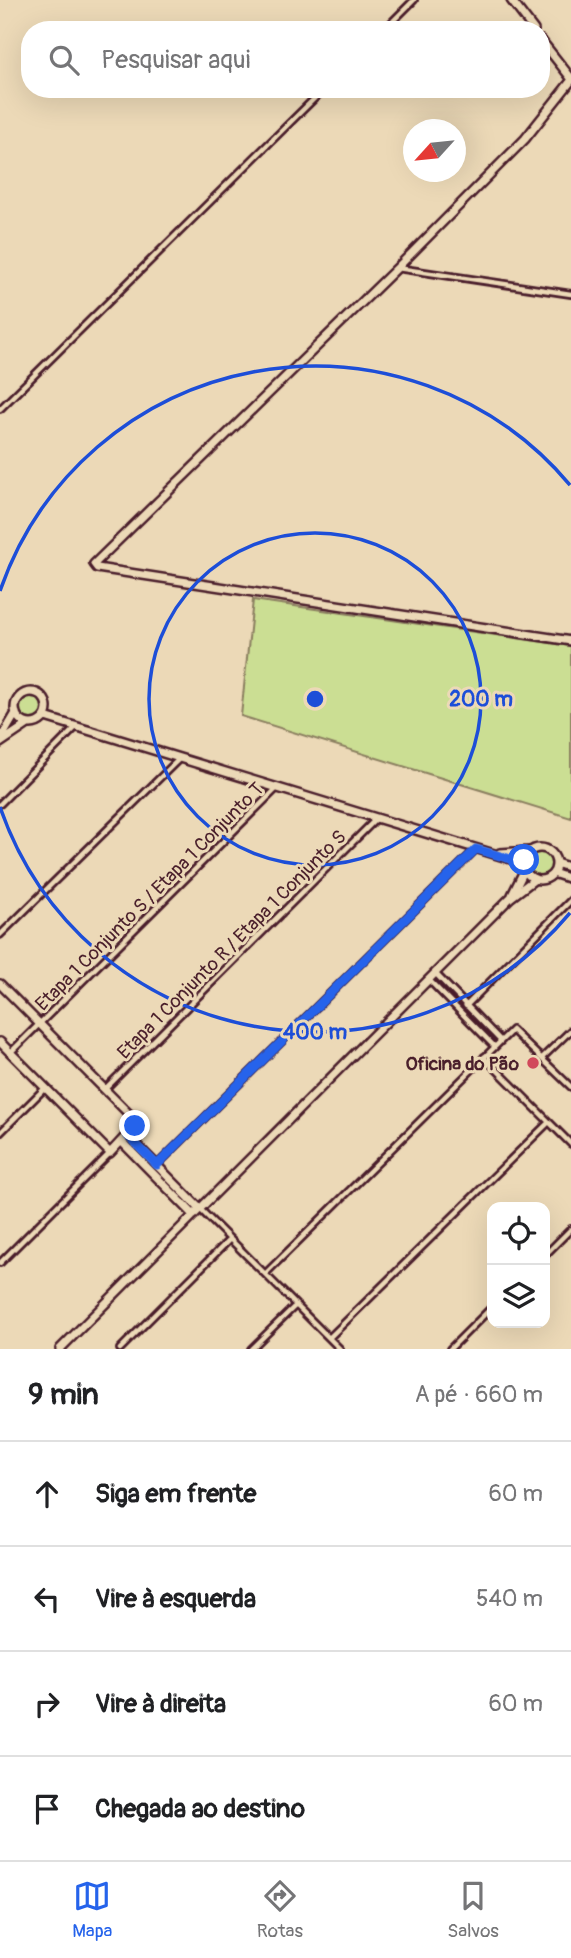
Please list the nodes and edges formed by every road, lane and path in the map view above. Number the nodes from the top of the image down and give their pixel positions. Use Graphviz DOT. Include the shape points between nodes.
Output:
graph roads {
  1 [pos="414,0"];
  2 [pos="511,0"];
  3 [pos="393,21"];
  4 [pos="527,21"];
  5 [pos="550,52"];
  6 [pos="571,79"];
  7 [pos="315,98"];
  8 [pos="397,268"];
  9 [pos="571,294"];
  10 [pos="0,409"];
  11 [pos="571,641"];
  12 [pos="16,713"];
  13 [pos="45,717"];
  14 [pos="28,724"];
  15 [pos="77,726"];
  16 [pos="0,742"];
  17 [pos="179,758"];
  18 [pos="277,788"];
  19 [pos="0,804"];
  20 [pos="377,818"];
  21 [pos="476,849"];
  22 [pos="529,851"];
  23 [pos="496,854"];
  24 [pos="556,863"];
  25 [pos="524,866"];
  26 [pos="571,868"];
  27 [pos="553,873"];
  28 [pos="571,878"];
  29 [pos="535,879"];
  30 [pos="510,898"];
  31 [pos="571,900"];
  32 [pos="0,935"];
  33 [pos="435,973"];
  34 [pos="429,979"];
  35 [pos="0,984"];
  36 [pos="466,1006"];
  37 [pos="40,1024"];
  38 [pos="571,1030"];
  39 [pos="500,1040"];
  40 [pos="0,1042"];
  41 [pos="494,1046"];
  42 [pos="10,1053"];
  43 [pos="484,1057"];
  44 [pos="542,1058"];
  45 [pos="571,1087"];
  46 [pos="45,1088"];
  47 [pos="104,1089"];
  48 [pos="549,1122"];
  49 [pos="0,1133"];
  50 [pos="125,1139"];
  51 [pos="571,1144"];
  52 [pos="110,1153"];
  53 [pos="157,1165"];
  54 [pos="197,1212"];
  55 [pos="571,1229"];
  56 [pos="230,1239"];
  57 [pos="550,1250"];
  58 [pos="0,1263"];
  59 [pos="265,1274"];
  60 [pos="296,1305"];
  61 [pos="487,1312"];
  62 [pos="329,1338"];
  63 [pos="60,1349"];
  64 [pos="120,1349"];
  65 [pos="251,1349"];
  66 [pos="340,1349"];
  67 [pos="450,1349"];
  1 -- 3 [label="street"];
  2 -- 4 [label="street"];
  5 -- 6 [label="street"];
  6 -- 8 [label="street" via="525,139"];
  7 -- 10 [label="street"];
  8 -- 9 [label="street"];
  8 -- 11 [label="street" via="94,566"];
  12 -- 13 [label="street" via="15,703 21,695 36,692 47,702"];
  12 -- 14 [label="street"];
  12 -- 16 [label="street"];
  13 -- 14 [label="street"];
  13 -- 15 [label="street"];
  14 -- 16 [label="street"];
  15 -- 17 [label="street"];
  15 -- 19 [label="street"];
  17 -- 18 [label="street"];
  17 -- 32 [label="street"];
  18 -- 20 [label="street"];
  18 -- 37 [label="street, Etapa 1 Conjunto S / Etapa 1 Conjunto T"];
  20 -- 21 [label="street"];
  20 -- 47 [label="street, Etapa 1 Conjunto R / Etapa 1 Conjunto S"];
  21 -- 23 [label="street"];
  21 -- 53 [label="street"];
  22 -- 23 [label="street"];
  22 -- 24 [label="street" via="549,850"];
  22 -- 25 [label="street"];
  23 -- 25 [label="street"];
  24 -- 26 [label="street"];
  24 -- 27 [label="street"];
  25 -- 29 [label="street"];
  25 -- 30 [label="street"];
  27 -- 28 [label="street"];
  27 -- 29 [label="street"];
  29 -- 30 [label="street"];
  30 -- 33 [label="street"];
  31 -- 36 [label="street"];
  33 -- 34 [label="street"];
  33 -- 36 [label="street"];
  34 -- 41 [label="street"];
  34 -- 54 [label="street"];
  35 -- 37 [label="street"];
  36 -- 39 [label="street"];
  37 -- 42 [label="street, Etapa 1 Conjunto S / Etapa 1 Conjunto T"];
  37 -- 47 [label="street"];
  38 -- 44 [label="street"];
  39 -- 41 [label="street"];
  39 -- 44 [label="street" via="513,1029"];
  40 -- 42 [label="street"];
  41 -- 43 [label="street"];
  42 -- 46 [label="street"];
  43 -- 48 [label="street"];
  43 -- 59 [label="street"];
  44 -- 45 [label="street"];
  46 -- 49 [label="street"];
  46 -- 52 [label="street"];
  47 -- 50 [label="street" via="136,1121"];
  48 -- 51 [label="street"];
  48 -- 62 [label="street"];
  50 -- 52 [label="street"];
  50 -- 53 [label="street"];
  50 -- 54 [label="street"];
  52 -- 58 [label="street"];
  53 -- 54 [label="street"];
  54 -- 56 [label="street"];
  54 -- 63 [label="street"];
  55 -- 57 [label="street"];
  56 -- 59 [label="street"];
  56 -- 64 [label="street"];
  59 -- 60 [label="street"];
  60 -- 62 [label="street"];
  60 -- 65 [label="street"];
  61 -- 67 [label="street"];
  62 -- 66 [label="street"];
}
